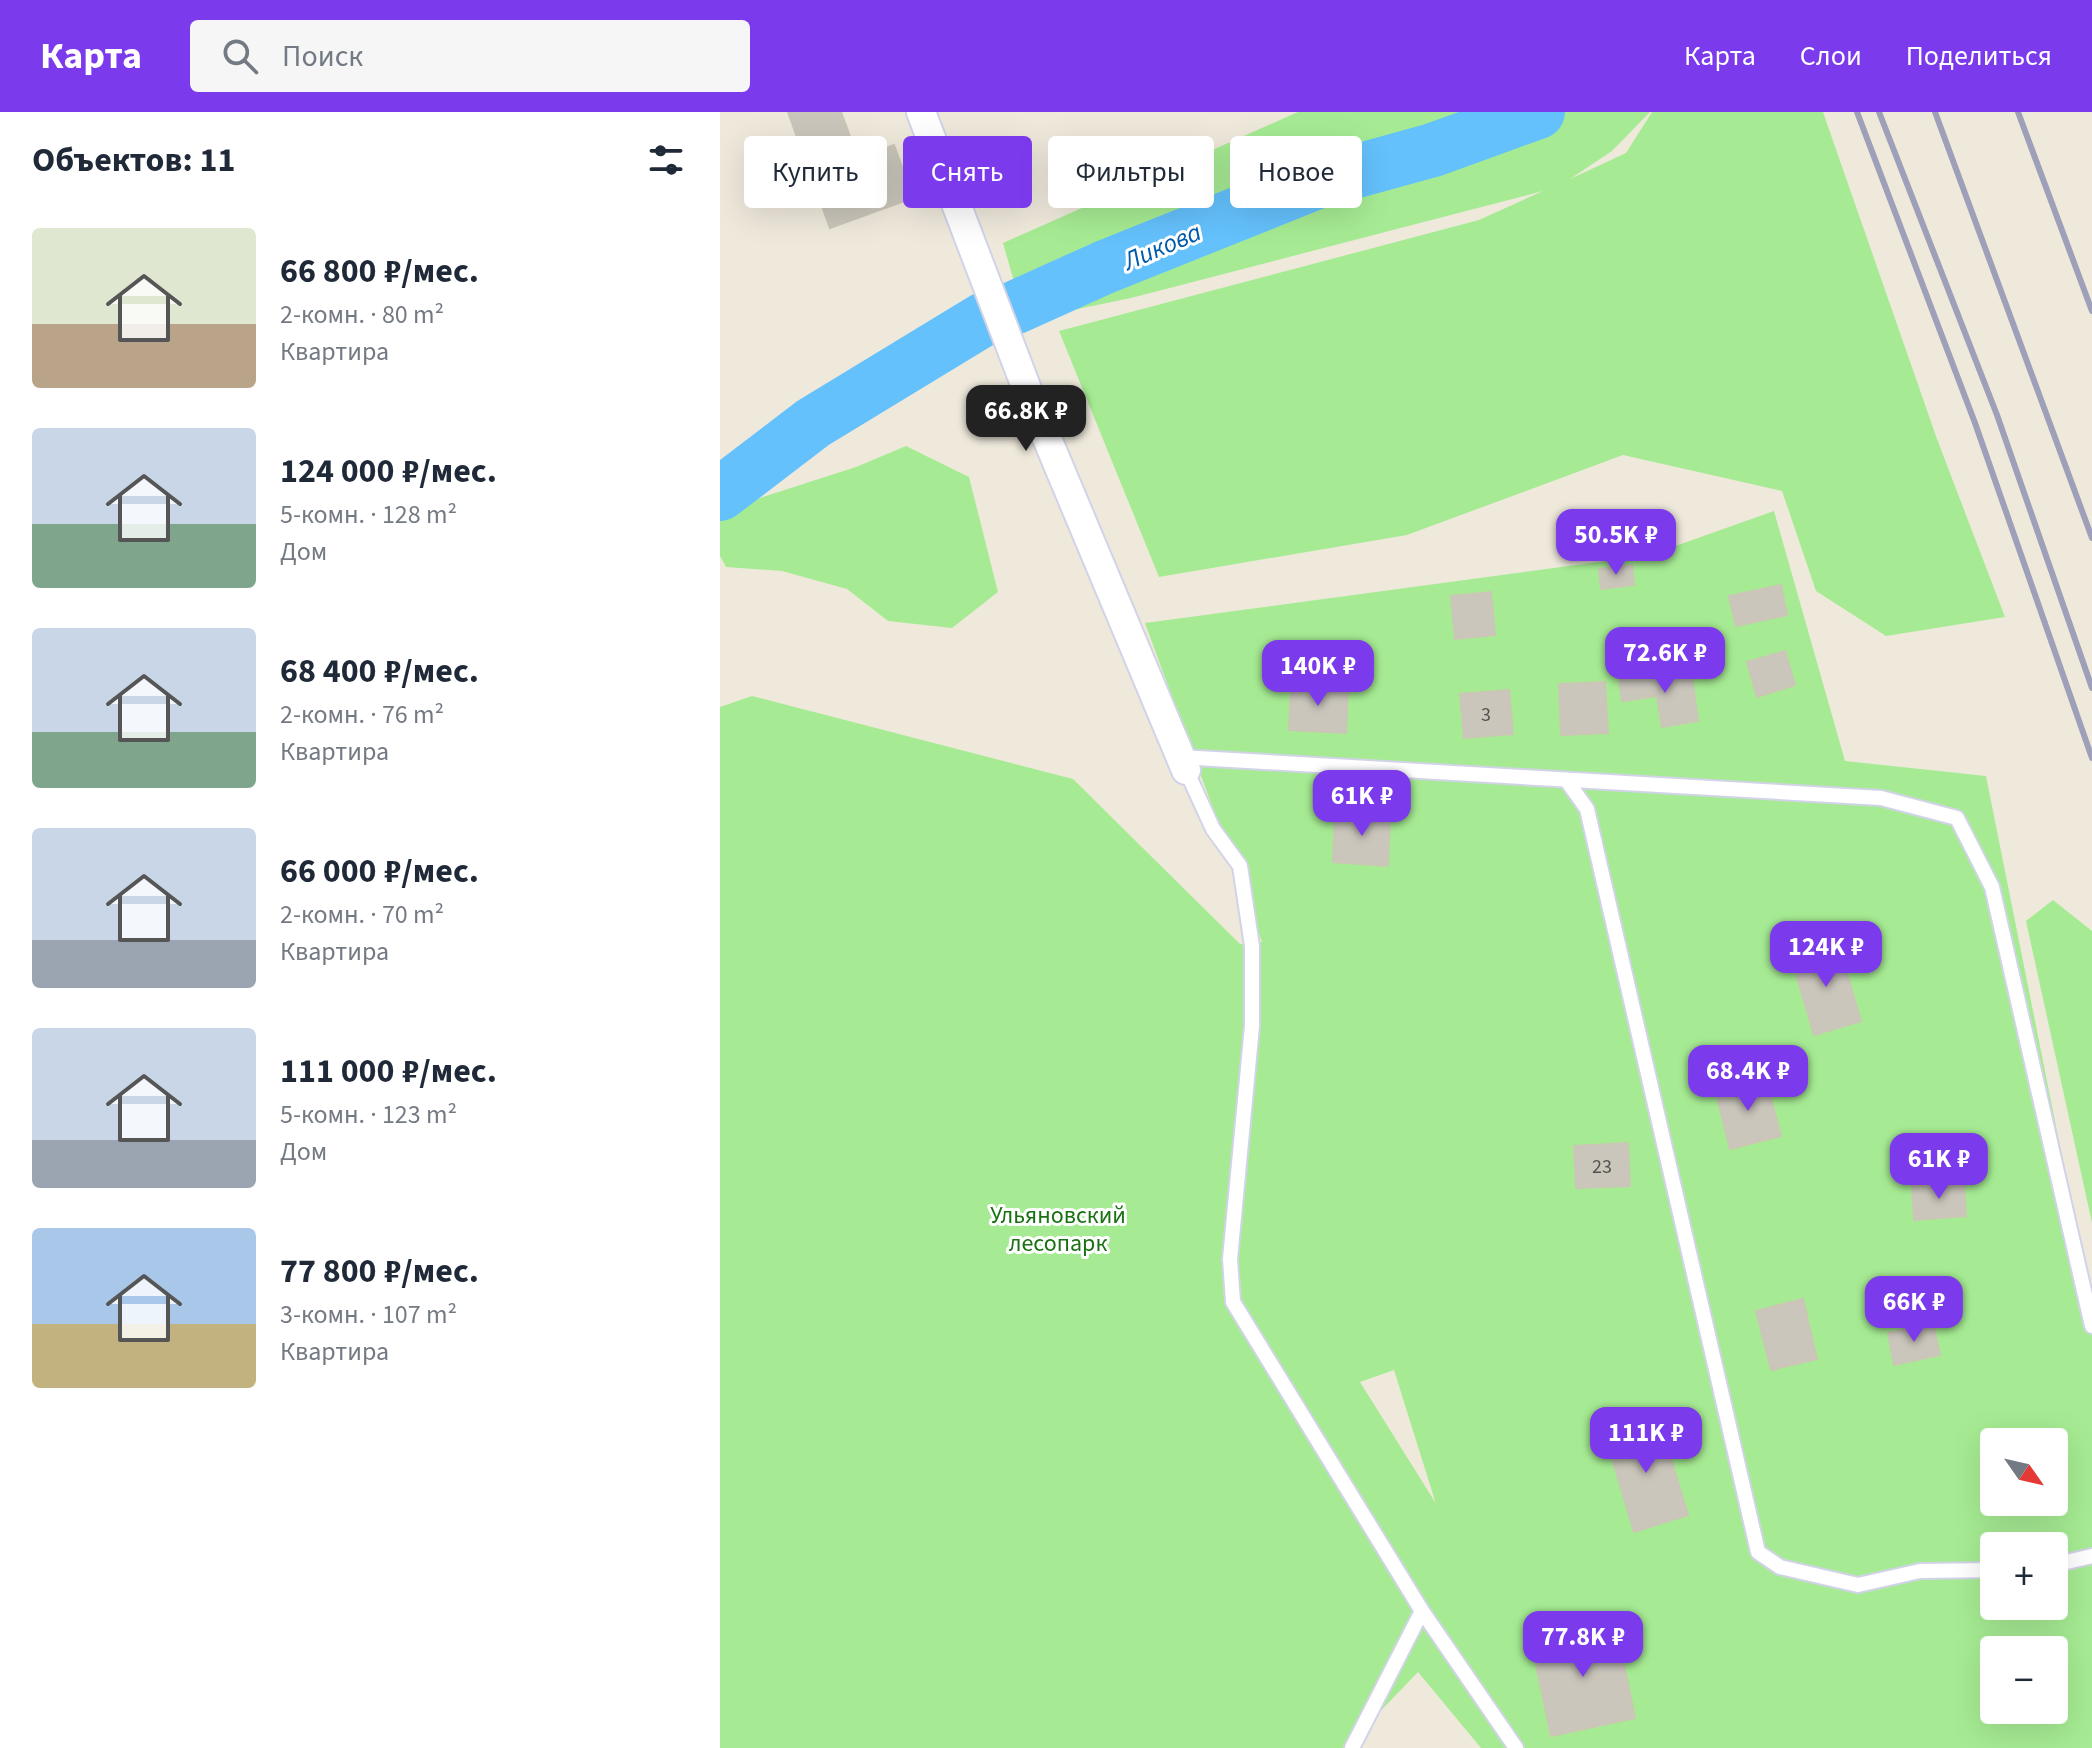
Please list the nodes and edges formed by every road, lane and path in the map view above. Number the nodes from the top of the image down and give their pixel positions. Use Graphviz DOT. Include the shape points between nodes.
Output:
graph roads {
  1 [pos="921,112"];
  2 [pos="1183,763"];
  3 [pos="1567,781"];
  4 [pos="2092,1326"];
  5 [pos="2092,1556"];
  6 [pos="2068,1562"];
  7 [pos="1980,1570"];
  8 [pos="1422,1611"];
  9 [pos="1352,1748"];
  10 [pos="1516,1748"];
  1 -- 2 [label="street" via="1033,405"];
  2 -- 3 [label="lane"];
  2 -- 8 [label="lane" via="1213,829 1240,866 1252,946 1252,1026 1230,1259 1233,1302"];
  3 -- 4 [label="lane" via="1881,798 1957,818 1992,887"];
  3 -- 7 [label="lane" via="1587,809 1758,1552 1780,1567 1858,1585 1920,1571"];
  5 -- 6 [label="lane"];
  8 -- 9 [label="lane"];
  8 -- 10 [label="lane"];
}
